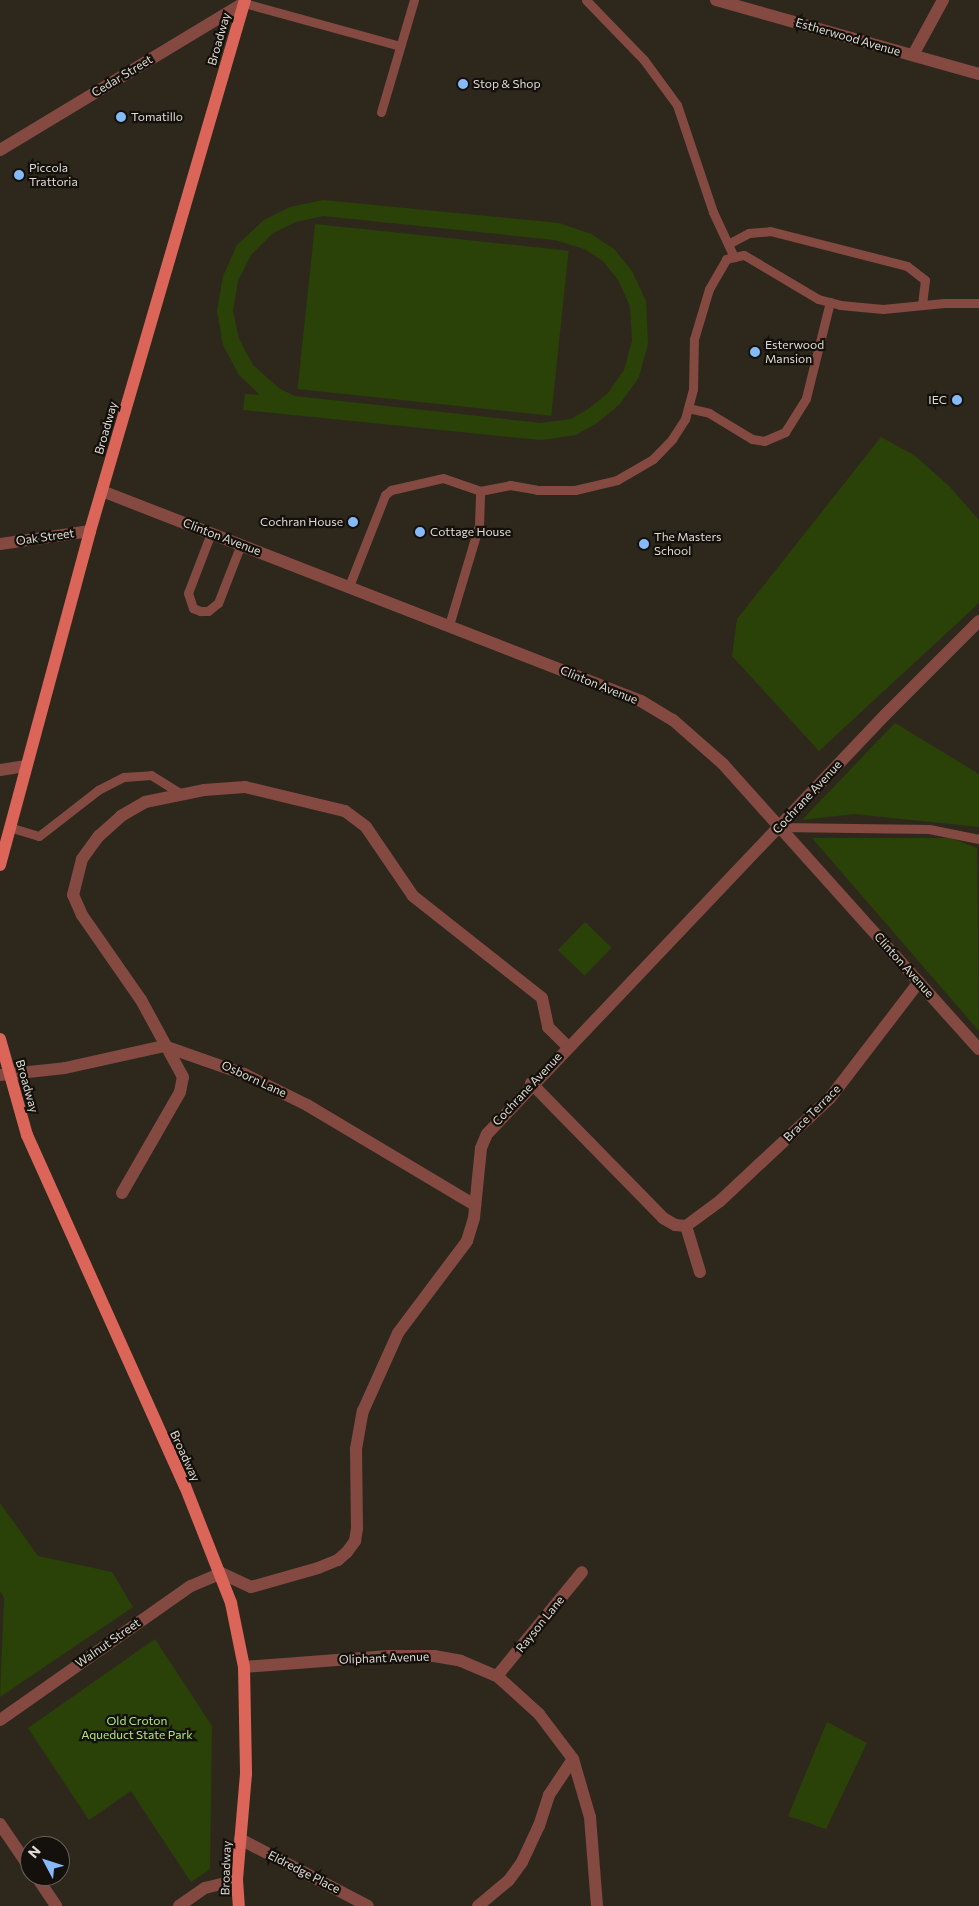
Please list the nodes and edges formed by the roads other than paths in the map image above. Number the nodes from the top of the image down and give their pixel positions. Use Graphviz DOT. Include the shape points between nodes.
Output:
graph roads {
  1 [pos="414,0"];
  2 [pos="586,0"];
  3 [pos="716,0"];
  4 [pos="943,0"];
  5 [pos="244,2"];
  6 [pos="400,46"];
  7 [pos="913,55"];
  8 [pos="979,74"];
  9 [pos="381,112"];
  10 [pos="0,150"];
  11 [pos="728,244"];
  12 [pos="734,257"];
  13 [pos="830,302"];
  14 [pos="979,303"];
  15 [pos="922,305"];
  16 [pos="688,408"];
  17 [pos="102,491"];
  18 [pos="480,491"];
  19 [pos="90,531"];
  20 [pos="211,533"];
  21 [pos="0,544"];
  22 [pos="241,544"];
  23 [pos="349,586"];
  24 [pos="979,621"];
  25 [pos="449,625"];
  26 [pos="25,766"];
  27 [pos="0,770"];
  28 [pos="182,794"];
  29 [pos="9,827"];
  30 [pos="780,827"];
  31 [pos="979,839"];
  32 [pos="0,865"];
  33 [pos="919,982"];
  34 [pos="0,1039"];
  35 [pos="164,1046"];
  36 [pos="567,1046"];
  37 [pos="979,1049"];
  38 [pos="4,1075"];
  39 [pos="531,1083"];
  40 [pos="122,1193"];
  41 [pos="475,1205"];
  42 [pos="686,1226"];
  43 [pos="700,1272"];
  44 [pos="582,1572"];
  45 [pos="221,1573"];
  46 [pos="244,1667"];
  47 [pos="497,1676"];
  48 [pos="0,1720"];
  49 [pos="573,1758"];
  50 [pos="0,1824"];
  51 [pos="240,1839"];
  52 [pos="20,1853"];
  53 [pos="237,1880"];
  54 [pos="43,1886"];
  55 [pos="56,1906"];
  56 [pos="179,1906"];
  57 [pos="238,1906"];
  58 [pos="368,1906"];
  59 [pos="478,1906"];
  60 [pos="597,1906"];
  1 -- 6 [label="lane"];
  2 -- 11 [label="lane" via="644,60 677,105 713,212"];
  3 -- 7 [label="street, Estherwood Avenue"];
  4 -- 7 [label="street"];
  5 -- 6 [label="lane"];
  5 -- 10 [label="street, Cedar Street"];
  5 -- 17 [label="main road, Broadway"];
  6 -- 9 [label="lane"];
  7 -- 8 [label="street, Estherwood Avenue"];
  11 -- 12 [label="lane"];
  11 -- 15 [label="lane" via="749,233 770,231 907,266 925,280"];
  12 -- 13 [label="lane" via="744,255 818,299"];
  12 -- 16 [label="lane" via="726,259 709,289 694,339 693,389"];
  13 -- 15 [label="lane" via="882,309"];
  13 -- 16 [label="lane" via="806,398 785,432 764,441 752,439 709,413"];
  14 -- 15 [label="lane"];
  16 -- 18 [label="lane" via="672,439 653,459 617,480 575,490 537,490 510,485"];
  17 -- 19 [label="main road, Broadway"];
  17 -- 20 [label="street, Clinton Avenue"];
  18 -- 23 [label="lane" via="443,478 391,490 385,495"];
  18 -- 25 [label="lane" via="478,525"];
  19 -- 21 [label="street, Oak Street"];
  19 -- 26 [label="main road, Broadway"];
  20 -- 22 [label="street, Clinton Avenue"];
  20 -- 22 [label="lane" via="188,593 193,608 200,611 208,611 218,604"];
  22 -- 23 [label="street, Clinton Avenue"];
  23 -- 25 [label="street, Clinton Avenue"];
  24 -- 30 [label="street, Cochrane Avenue" via="885,714"];
  25 -- 30 [label="street, Clinton Avenue" via="641,702 673,720 711,751"];
  26 -- 27 [label="street"];
  26 -- 29 [label="main road, Broadway"];
  28 -- 29 [label="lane" via="151,775 124,777 98,790 38,836"];
  28 -- 35 [label="street" via="144,802 122,816 99,836 82,859 74,885 76,905 141,1000"];
  28 -- 36 [label="street" via="245,787 345,811 366,827 414,896 542,998 548,1027"];
  29 -- 32 [label="main road, Broadway"];
  30 -- 31 [label="lane" via="929,829"];
  30 -- 33 [label="street, Clinton Avenue"];
  30 -- 36 [label="street, Cochrane Avenue"];
  33 -- 37 [label="street, Clinton Avenue"];
  33 -- 42 [label="street, Brace Terrace" via="830,1098 720,1201"];
  34 -- 38 [label="main road, Broadway"];
  35 -- 38 [label="street" via="65,1068"];
  35 -- 40 [label="street" via="183,1077 180,1092"];
  35 -- 41 [label="street, Osborn Lane" via="244,1074 307,1105"];
  36 -- 39 [label="street, Cochrane Avenue"];
  38 -- 45 [label="main road, Broadway" via="56,1203 185,1486"];
  39 -- 41 [label="street, Cochrane Avenue" via="487,1134 481,1148"];
  39 -- 42 [label="street" via="663,1218 675,1225"];
  41 -- 45 [label="street, Cochrane Avenue" via="467,1241 398,1333 364,1411 356,1449 355,1541 338,1560 252,1586"];
  42 -- 43 [label="street"];
  44 -- 47 [label="street, Rayson Lane"];
  45 -- 46 [label="main road, Broadway" via="231,1603"];
  45 -- 48 [label="street, Walnut Street" via="191,1586"];
  46 -- 47 [label="street, Oliphant Avenue" via="390,1656 434,1656 461,1661"];
  46 -- 51 [label="main road, Broadway" via="246,1774"];
  47 -- 49 [label="street, Oliphant Avenue" via="539,1714"];
  49 -- 59 [label="street" via="549,1795 540,1826 522,1862 509,1880"];
  49 -- 60 [label="street, Oliphant Avenue" via="590,1817"];
  50 -- 52 [label="street"];
  51 -- 53 [label="main road, Broadway"];
  51 -- 58 [label="street, Eldredge Place"];
  53 -- 56 [label="street" via="206,1888"];
  53 -- 57 [label="main road, Broadway"];
  54 -- 55 [label="street"];
}
